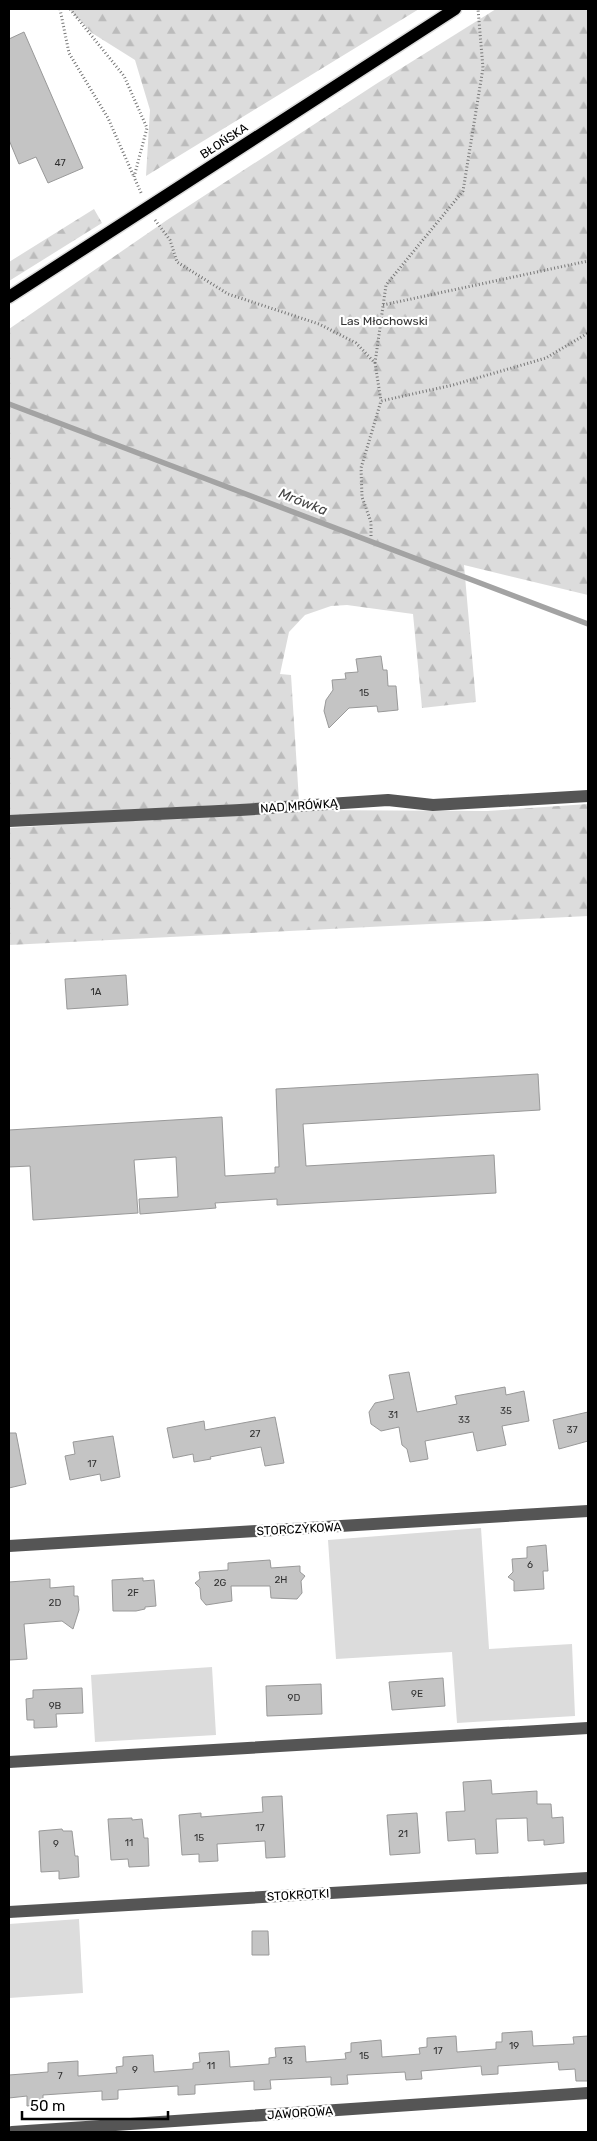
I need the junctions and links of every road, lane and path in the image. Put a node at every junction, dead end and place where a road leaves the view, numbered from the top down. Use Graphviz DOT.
graph roads {
  1 [pos="60,9"];
  2 [pos="70,9"];
  3 [pos="455,9"];
  4 [pos="478,9"];
  5 [pos="134,177"];
  6 [pos="146,207"];
  7 [pos="588,260"];
  8 [pos="9,297"];
  9 [pos="383,305"];
  10 [pos="588,333"];
  11 [pos="375,362"];
  12 [pos="381,401"];
  13 [pos="371,536"];
  14 [pos="588,796"];
  15 [pos="9,821"];
  16 [pos="588,1511"];
  17 [pos="9,1546"];
  18 [pos="588,1728"];
  19 [pos="9,1762"];
  20 [pos="588,1878"];
  21 [pos="9,1912"];
  22 [pos="588,2093"];
  23 [pos="12,2132"];
  1 -- 5 [label="path"];
  2 -- 5 [label="path"];
  3 -- 6 [label="main road, BŁOŃSKA"];
  4 -- 9 [label="path"];
  5 -- 6 [label="path"];
  6 -- 8 [label="main road, BŁOŃSKA"];
  6 -- 11 [label="path"];
  7 -- 9 [label="path"];
  9 -- 11 [label="path"];
  10 -- 12 [label="path"];
  11 -- 12 [label="path"];
  12 -- 13 [label="path"];
  14 -- 15 [label="street, NAD MRÓWKĄ"];
  16 -- 17 [label="street, STORCZYKOWA"];
  18 -- 19 [label="street"];
  20 -- 21 [label="street, STOKROTKI"];
  22 -- 23 [label="street, JAWOROWA"];
}
